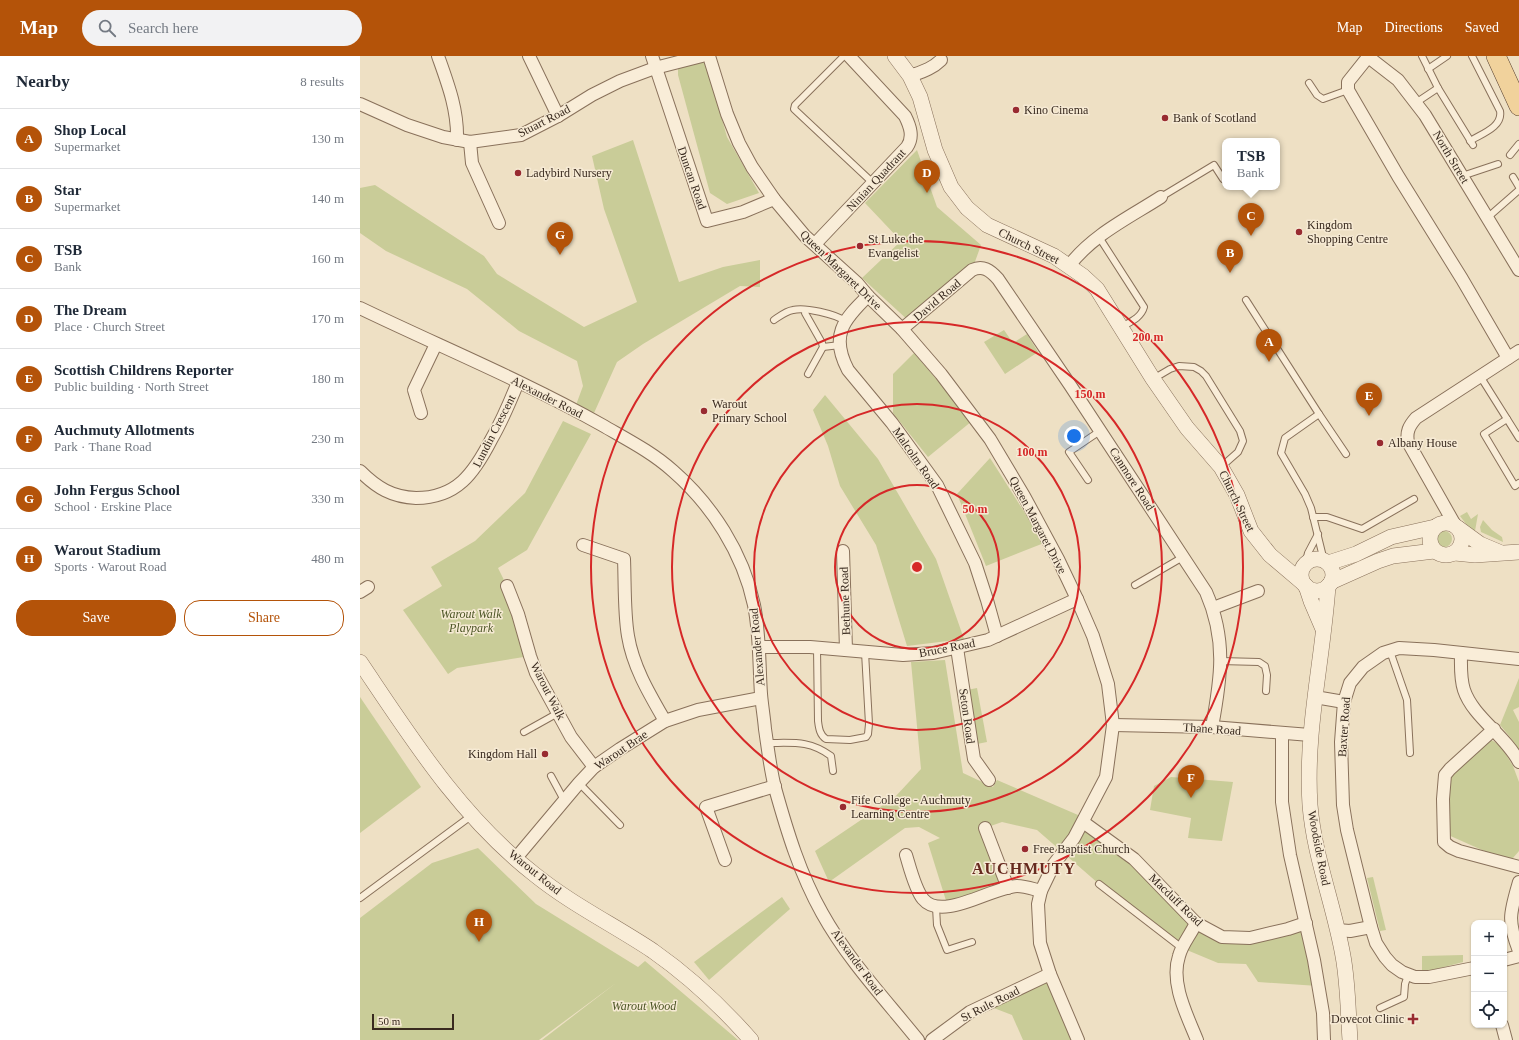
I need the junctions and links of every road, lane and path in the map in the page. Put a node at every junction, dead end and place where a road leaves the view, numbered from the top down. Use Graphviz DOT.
graph roads {
  1 [pos="438,56"];
  2 [pos="529,56"];
  3 [pos="702,56"];
  4 [pos="709,56"];
  5 [pos="844,56"];
  6 [pos="849,56"];
  7 [pos="895,56"];
  8 [pos="1368,56"];
  9 [pos="1422,56"];
  10 [pos="1447,56"];
  11 [pos="1472,56"];
  12 [pos="1496,56"];
  13 [pos="941,58"];
  14 [pos="653,62"];
  15 [pos="1428,70"];
  16 [pos="910,76"];
  17 [pos="1309,83"];
  18 [pos="1438,88"];
  19 [pos="1348,90"];
  20 [pos="1416,102"];
  21 [pos="360,104"];
  22 [pos="1519,106"];
  23 [pos="558,116"];
  24 [pos="457,140"];
  25 [pos="470,142"];
  26 [pos="1519,144"];
  27 [pos="1510,155"];
  28 [pos="1498,164"];
  29 [pos="1462,176"];
  30 [pos="1222,177"];
  31 [pos="1513,177"];
  32 [pos="873,183"];
  33 [pos="1519,189"];
  34 [pos="1162,197"];
  35 [pos="774,199"];
  36 [pos="1487,218"];
  37 [pos="499,223"];
  38 [pos="1099,237"];
  39 [pos="815,244"];
  40 [pos="1069,266"];
  41 [pos="972,270"];
  42 [pos="1519,270"];
  43 [pos="868,296"];
  44 [pos="1246,300"];
  45 [pos="360,308"];
  46 [pos="806,310"];
  47 [pos="774,320"];
  48 [pos="844,321"];
  49 [pos="1121,327"];
  50 [pos="902,329"];
  51 [pos="436,344"];
  52 [pos="840,345"];
  53 [pos="823,347"];
  54 [pos="1519,351"];
  55 [pos="1508,358"];
  56 [pos="808,374"];
  57 [pos="1480,376"];
  58 [pos="1153,379"];
  59 [pos="518,382"];
  60 [pos="421,413"];
  61 [pos="1319,414"];
  62 [pos="1507,419"];
  63 [pos="1100,431"];
  64 [pos="1519,438"];
  65 [pos="1346,454"];
  66 [pos="1221,467"];
  67 [pos="360,471"];
  68 [pos="1088,480"];
  69 [pos="1519,483"];
  70 [pos="1414,499"];
  71 [pos="1442,504"];
  72 [pos="1313,517"];
  73 [pos="1436,526"];
  74 [pos="1456,527"];
  75 [pos="1318,534"];
  76 [pos="583,544"];
  77 [pos="843,551"];
  78 [pos="1434,551"];
  79 [pos="1519,552"];
  80 [pos="1455,553"];
  81 [pos="1502,553"];
  82 [pos="1183,557"];
  83 [pos="1326,562"];
  84 [pos="1304,576"];
  85 [pos="1329,584"];
  86 [pos="1135,585"];
  87 [pos="507,586"];
  88 [pos="1258,591"];
  89 [pos="1077,599"];
  90 [pos="1213,608"];
  91 [pos="1323,630"];
  92 [pos="997,636"];
  93 [pos="759,647"];
  94 [pos="817,648"];
  95 [pos="957,648"];
  96 [pos="846,650"];
  97 [pos="1390,650"];
  98 [pos="865,652"];
  99 [pos="1461,653"];
  100 [pos="1519,659"];
  101 [pos="360,662"];
  102 [pos="1220,662"];
  103 [pos="1266,691"];
  104 [pos="1315,697"];
  105 [pos="761,698"];
  106 [pos="1344,702"];
  107 [pos="558,713"];
  108 [pos="665,721"];
  109 [pos="1113,725"];
  110 [pos="1212,727"];
  111 [pos="1494,729"];
  112 [pos="524,732"];
  113 [pos="1282,733"];
  114 [pos="1310,735"];
  115 [pos="767,743"];
  116 [pos="1410,753"];
  117 [pos="1519,762"];
  118 [pos="594,767"];
  119 [pos="833,771"];
  120 [pos="551,776"];
  121 [pos="989,780"];
  122 [pos="579,783"];
  123 [pos="775,786"];
  124 [pos="564,800"];
  125 [pos="471,816"];
  126 [pos="1083,822"];
  127 [pos="620,824"];
  128 [pos="985,828"];
  129 [pos="906,856"];
  130 [pos="516,858"];
  131 [pos="725,860"];
  132 [pos="1519,867"];
  133 [pos="1519,882"];
  134 [pos="1099,884"];
  135 [pos="1008,888"];
  136 [pos="1041,891"];
  137 [pos="360,898"];
  138 [pos="936,906"];
  139 [pos="1196,922"];
  140 [pos="1306,923"];
  141 [pos="1371,927"];
  142 [pos="1337,930"];
  143 [pos="972,942"];
  144 [pos="1182,948"];
  145 [pos="1519,951"];
  146 [pos="1519,956"];
  147 [pos="1507,959"];
  148 [pos="1471,969"];
  149 [pos="1050,974"];
  150 [pos="1408,975"];
  151 [pos="1380,1008"];
  152 [pos="1503,1028"];
  153 [pos="752,1040"];
  154 [pos="918,1040"];
  155 [pos="932,1040"];
  156 [pos="1078,1040"];
  157 [pos="1197,1040"];
  158 [pos="1324,1040"];
  159 [pos="1350,1040"];
  160 [pos="1506,1040"];
  1 -- 24 [label="street"];
  2 -- 23 [label="street"];
  3 -- 14 [label="street, Stuart Road"];
  4 -- 35 [label="street, Queen Margaret Drive"];
  5 -- 32 [label="lane"];
  6 -- 32 [label="street, Ninian Quadrant"];
  7 -- 16 [label="street, Church Street"];
  8 -- 19 [label="street"];
  8 -- 20 [label="street, North Street"];
  9 -- 15 [label="lane"];
  10 -- 15 [label="lane"];
  11 -- 18 [label="lane"];
  12 -- 22 [label="main road"];
  13 -- 16 [label="street"];
  14 -- 23 [label="street, Stuart Road"];
  14 -- 35 [label="street, Duncan Road"];
  15 -- 18 [label="lane"];
  16 -- 40 [label="street, Church Street"];
  17 -- 19 [label="lane"];
  18 -- 20 [label="lane"];
  19 -- 55 [label="street"];
  20 -- 29 [label="street, North Street"];
  21 -- 24 [label="street, Stuart Road"];
  23 -- 25 [label="street, Stuart Road"];
  24 -- 25 [label="street, Stuart Road"];
  25 -- 37 [label="street"];
  26 -- 27 [label="lane"];
  28 -- 29 [label="lane"];
  29 -- 36 [label="street, North Street"];
  30 -- 34 [label="lane"];
  31 -- 33 [label="lane"];
  32 -- 39 [label="street, Ninian Quadrant"];
  33 -- 36 [label="lane"];
  34 -- 38 [label="street"];
  35 -- 39 [label="street, Queen Margaret Drive"];
  36 -- 42 [label="street, North Street"];
  38 -- 40 [label="street"];
  38 -- 49 [label="lane"];
  39 -- 43 [label="street, Queen Margaret Drive"];
  40 -- 49 [label="street, Church Street"];
  41 -- 50 [label="street, David Road"];
  41 -- 63 [label="street, Canmore Road"];
  43 -- 48 [label="street"];
  43 -- 50 [label="street, Queen Margaret Drive"];
  44 -- 61 [label="lane"];
  45 -- 51 [label="street, Alexander Road"];
  46 -- 47 [label="lane"];
  46 -- 48 [label="lane"];
  46 -- 53 [label="lane"];
  48 -- 52 [label="street, Malcolm Road"];
  49 -- 58 [label="street, Church Street"];
  50 -- 89 [label="street, Queen Margaret Drive"];
  51 -- 59 [label="street, Alexander Road"];
  51 -- 60 [label="street"];
  52 -- 53 [label="lane"];
  52 -- 92 [label="street, Malcolm Road"];
  53 -- 56 [label="lane"];
  54 -- 55 [label="street"];
  55 -- 57 [label="street"];
  57 -- 62 [label="lane"];
  57 -- 71 [label="street"];
  58 -- 66 [label="street, Church Street"];
  58 -- 66 [label="lane"];
  59 -- 67 [label="street, Lundin Crescent"];
  59 -- 93 [label="street, Alexander Road"];
  61 -- 65 [label="lane"];
  61 -- 72 [label="lane"];
  62 -- 64 [label="lane"];
  62 -- 69 [label="lane"];
  63 -- 68 [label="lane"];
  63 -- 82 [label="street, Canmore Road"];
  66 -- 84 [label="street, Church Street"];
  70 -- 72 [label="lane"];
  71 -- 73 [label="street"];
  71 -- 74 [label="street"];
  72 -- 75 [label="lane"];
  73 -- 74 [label="street"];
  73 -- 78 [label="street"];
  73 -- 83 [label="street"];
  74 -- 80 [label="street"];
  74 -- 81 [label="street"];
  75 -- 83 [label="lane"];
  75 -- 84 [label="lane"];
  76 -- 108 [label="street"];
  77 -- 96 [label="street, Bethune Road"];
  78 -- 80 [label="street"];
  78 -- 85 [label="street"];
  79 -- 81 [label="street"];
  80 -- 81 [label="street"];
  82 -- 86 [label="lane"];
  82 -- 90 [label="street, Canmore Road"];
  83 -- 84 [label="street"];
  83 -- 85 [label="street"];
  84 -- 85 [label="street"];
  84 -- 91 [label="street, Woodside Road"];
  85 -- 91 [label="street, Woodside Road"];
  87 -- 107 [label="street, Warout Walk"];
  88 -- 90 [label="street"];
  89 -- 92 [label="street, Bruce Road"];
  89 -- 109 [label="street, Queen Margaret Drive"];
  90 -- 102 [label="street, Canmore Road"];
  91 -- 104 [label="street, Woodside Road"];
  92 -- 95 [label="street, Bruce Road"];
  93 -- 94 [label="street, Bruce Road"];
  93 -- 105 [label="street, Alexander Road"];
  94 -- 96 [label="street, Bruce Road"];
  94 -- 98 [label="lane"];
  95 -- 98 [label="street, Bruce Road"];
  95 -- 121 [label="street, Seton Road"];
  96 -- 98 [label="street, Bruce Road"];
  97 -- 99 [label="street, Baxter Road"];
  97 -- 106 [label="street, Baxter Road"];
  97 -- 116 [label="lane"];
  99 -- 100 [label="street, Baxter Road"];
  99 -- 111 [label="street"];
  101 -- 125 [label="street, Warout Road"];
  102 -- 103 [label="lane"];
  102 -- 110 [label="street, Canmore Road"];
  104 -- 106 [label="street"];
  104 -- 114 [label="street, Woodside Road"];
  105 -- 108 [label="street, Warout Brae"];
  105 -- 115 [label="street, Alexander Road"];
  106 -- 141 [label="street, Baxter Road"];
  107 -- 112 [label="lane"];
  107 -- 118 [label="street, Warout Walk"];
  108 -- 118 [label="street, Warout Brae"];
  109 -- 110 [label="street, Thane Road"];
  109 -- 126 [label="street, Queen Margaret Drive"];
  110 -- 113 [label="street, Thane Road"];
  111 -- 117 [label="street"];
  111 -- 132 [label="street"];
  113 -- 114 [label="street, Thane Road"];
  113 -- 140 [label="street"];
  114 -- 142 [label="street, Woodside Road"];
  115 -- 119 [label="lane"];
  115 -- 123 [label="street, Alexander Road"];
  118 -- 122 [label="street, Warout Brae"];
  120 -- 124 [label="lane"];
  122 -- 124 [label="street, Warout Brae"];
  122 -- 127 [label="lane"];
  123 -- 131 [label="street"];
  123 -- 154 [label="street, Alexander Road"];
  124 -- 130 [label="street, Warout Brae"];
  125 -- 130 [label="street, Warout Road"];
  125 -- 137 [label="lane"];
  126 -- 136 [label="street, Queen Margaret Drive"];
  126 -- 139 [label="street, Macduff Road"];
  128 -- 135 [label="street"];
  129 -- 138 [label="street"];
  130 -- 153 [label="street, Warout Road"];
  133 -- 145 [label="street"];
  134 -- 144 [label="lane"];
  135 -- 136 [label="street"];
  135 -- 138 [label="street"];
  136 -- 149 [label="street, Queen Margaret Drive"];
  138 -- 143 [label="lane"];
  139 -- 140 [label="street, Macduff Road"];
  139 -- 144 [label="street"];
  140 -- 158 [label="street"];
  141 -- 142 [label="street"];
  141 -- 150 [label="street, Baxter Road"];
  142 -- 159 [label="street, Woodside Road"];
  144 -- 157 [label="street"];
  146 -- 147 [label="street"];
  148 -- 150 [label="street"];
  149 -- 155 [label="street, St Rule Road"];
  149 -- 156 [label="street, Queen Margaret Drive"];
  150 -- 151 [label="lane"];
  152 -- 160 [label="street"];
}
